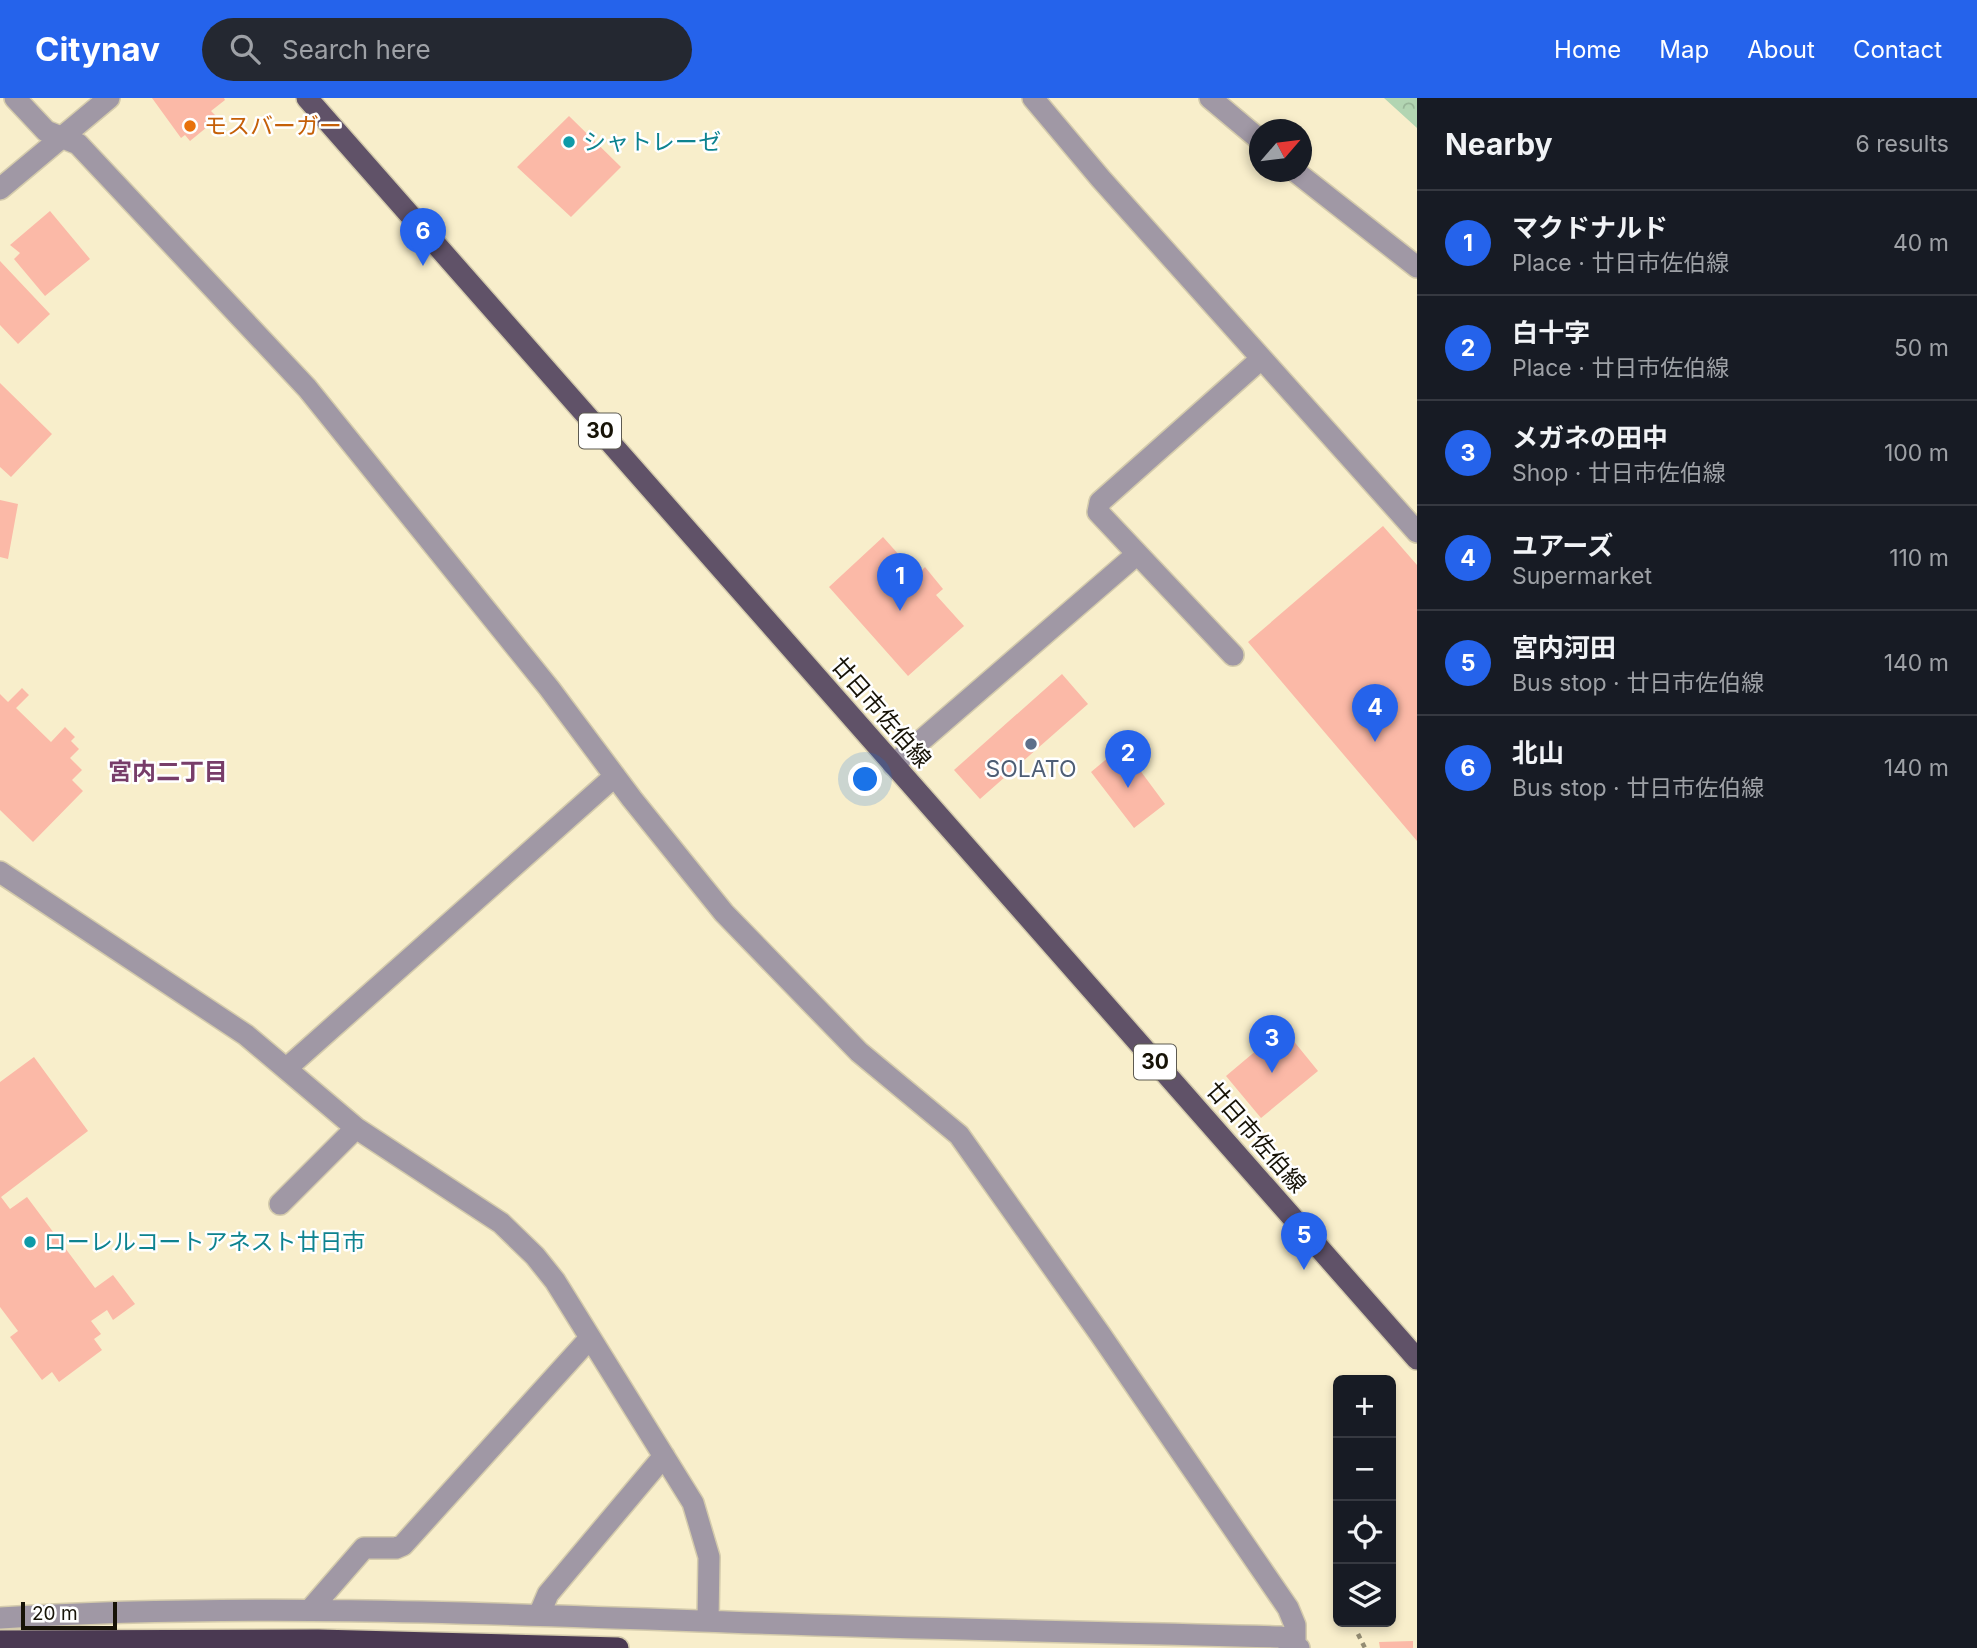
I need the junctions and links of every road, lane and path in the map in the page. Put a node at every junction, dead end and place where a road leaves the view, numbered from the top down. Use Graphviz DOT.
graph roads {
  1 [pos="15,98"];
  2 [pos="109,98"];
  3 [pos="307,98"];
  4 [pos="1033,98"];
  5 [pos="1210,98"];
  6 [pos="1249,132"];
  7 [pos="61,138"];
  8 [pos="1309,182"];
  9 [pos="0,189"];
  10 [pos="1417,267"];
  11 [pos="1261,359"];
  12 [pos="1417,533"];
  13 [pos="1136,555"];
  14 [pos="1233,655"];
  15 [pos="893,765"];
  16 [pos="615,776"];
  17 [pos="0,872"];
  18 [pos="288,1067"];
  19 [pos="356,1128"];
  20 [pos="280,1204"];
  21 [pos="590,1338"];
  22 [pos="1417,1359"];
  23 [pos="664,1456"];
  24 [pos="310,1610"];
  25 [pos="539,1615"];
  26 [pos="0,1618"];
  27 [pos="708,1621"];
  28 [pos="1358,1634"];
  29 [pos="0,1640"];
  30 [pos="1297,1647"];
  31 [pos="618,1648"];
  32 [pos="1365,1648"];
  1 -- 7 [label="street"];
  2 -- 7 [label="street"];
  3 -- 15 [label="main road, 廿日市佐伯線 / 30"];
  4 -- 11 [label="street"];
  5 -- 6 [label="street"];
  7 -- 9 [label="street"];
  7 -- 16 [label="street"];
  8 -- 10 [label="street"];
  11 -- 12 [label="street"];
  11 -- 13 [label="street"];
  13 -- 14 [label="street"];
  13 -- 15 [label="street"];
  15 -- 22 [label="main road, 廿日市佐伯線 / 30"];
  16 -- 18 [label="street"];
  16 -- 30 [label="street"];
  17 -- 18 [label="street"];
  18 -- 19 [label="street"];
  19 -- 20 [label="street"];
  19 -- 21 [label="street"];
  21 -- 23 [label="street"];
  21 -- 24 [label="street"];
  23 -- 25 [label="street"];
  23 -- 27 [label="street"];
  24 -- 25 [label="street"];
  24 -- 26 [label="street"];
  25 -- 27 [label="street"];
  27 -- 30 [label="street"];
  28 -- 32 [label="path"];
  29 -- 31 [label="highway"];
}
